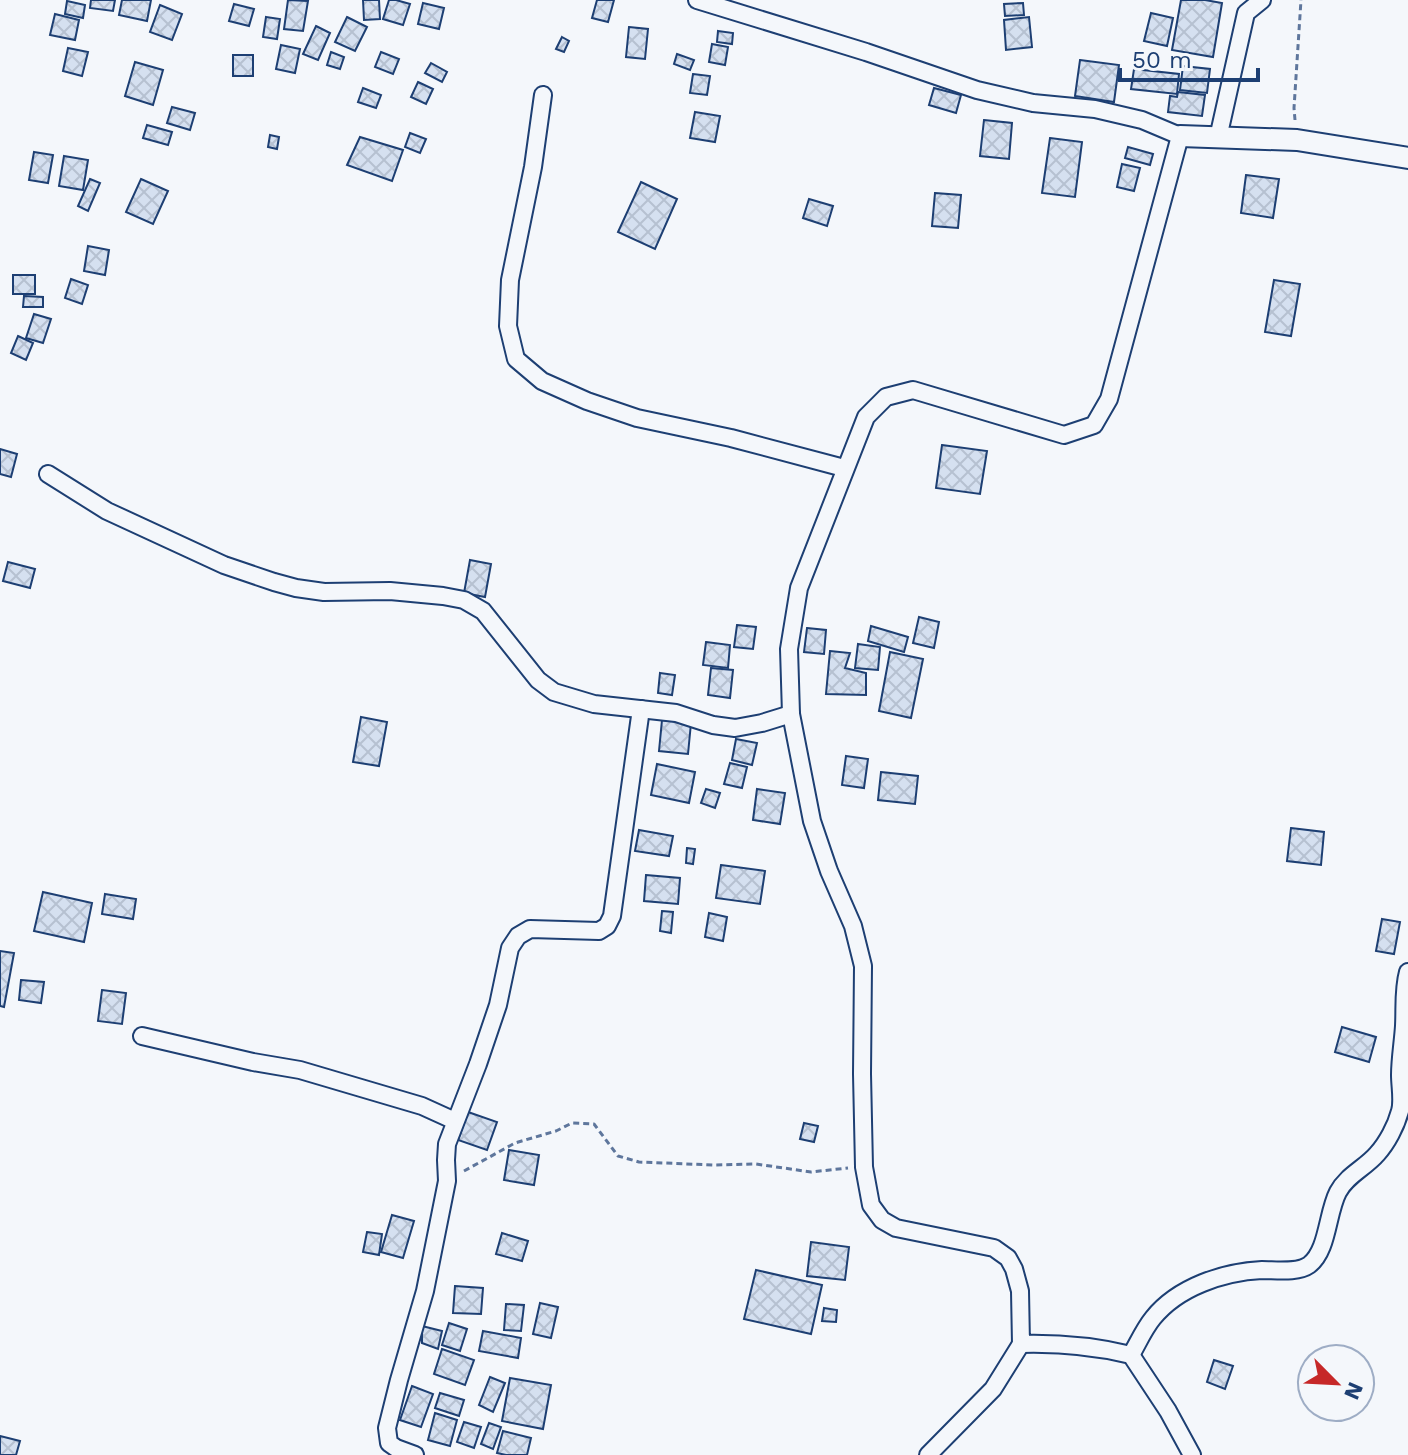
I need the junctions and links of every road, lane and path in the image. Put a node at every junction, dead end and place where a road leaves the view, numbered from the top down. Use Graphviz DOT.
graph roads {
  1 [pos="697,0"];
  2 [pos="1262,0"];
  3 [pos="1301,0"];
  4 [pos="1244,6"];
  5 [pos="543,95"];
  6 [pos="1180,136"];
  7 [pos="1218,138"];
  8 [pos="1297,140"];
  9 [pos="1408,158"];
  10 [pos="844,468"];
  11 [pos="48,474"];
  12 [pos="641,709"];
  13 [pos="791,714"];
  14 [pos="1408,972"];
  15 [pos="142,1036"];
  16 [pos="455,1121"];
  17 [pos="1408,1133"];
  18 [pos="1389,1137"];
  19 [pos="864,1167"];
  20 [pos="447,1181"];
  21 [pos="1021,1344"];
  22 [pos="1131,1355"];
  23 [pos="415,1455"];
  24 [pos="928,1455"];
  25 [pos="1192,1455"];
  1 -- 6 [label="street"];
  2 -- 4 [label="street"];
  3 -- 8 [label="path"];
  4 -- 7 [label="street"];
  5 -- 10 [label="street"];
  6 -- 7 [label="street"];
  6 -- 10 [label="street"];
  7 -- 8 [label="street"];
  8 -- 9 [label="street"];
  10 -- 13 [label="street"];
  11 -- 12 [label="street"];
  12 -- 13 [label="street"];
  12 -- 16 [label="street"];
  13 -- 19 [label="street"];
  14 -- 18 [label="street"];
  15 -- 16 [label="street"];
  16 -- 20 [label="street"];
  17 -- 18 [label="street"];
  18 -- 22 [label="street"];
  19 -- 20 [label="path"];
  19 -- 21 [label="street"];
  20 -- 23 [label="street"];
  21 -- 22 [label="street"];
  21 -- 24 [label="street"];
  22 -- 25 [label="street"];
}
